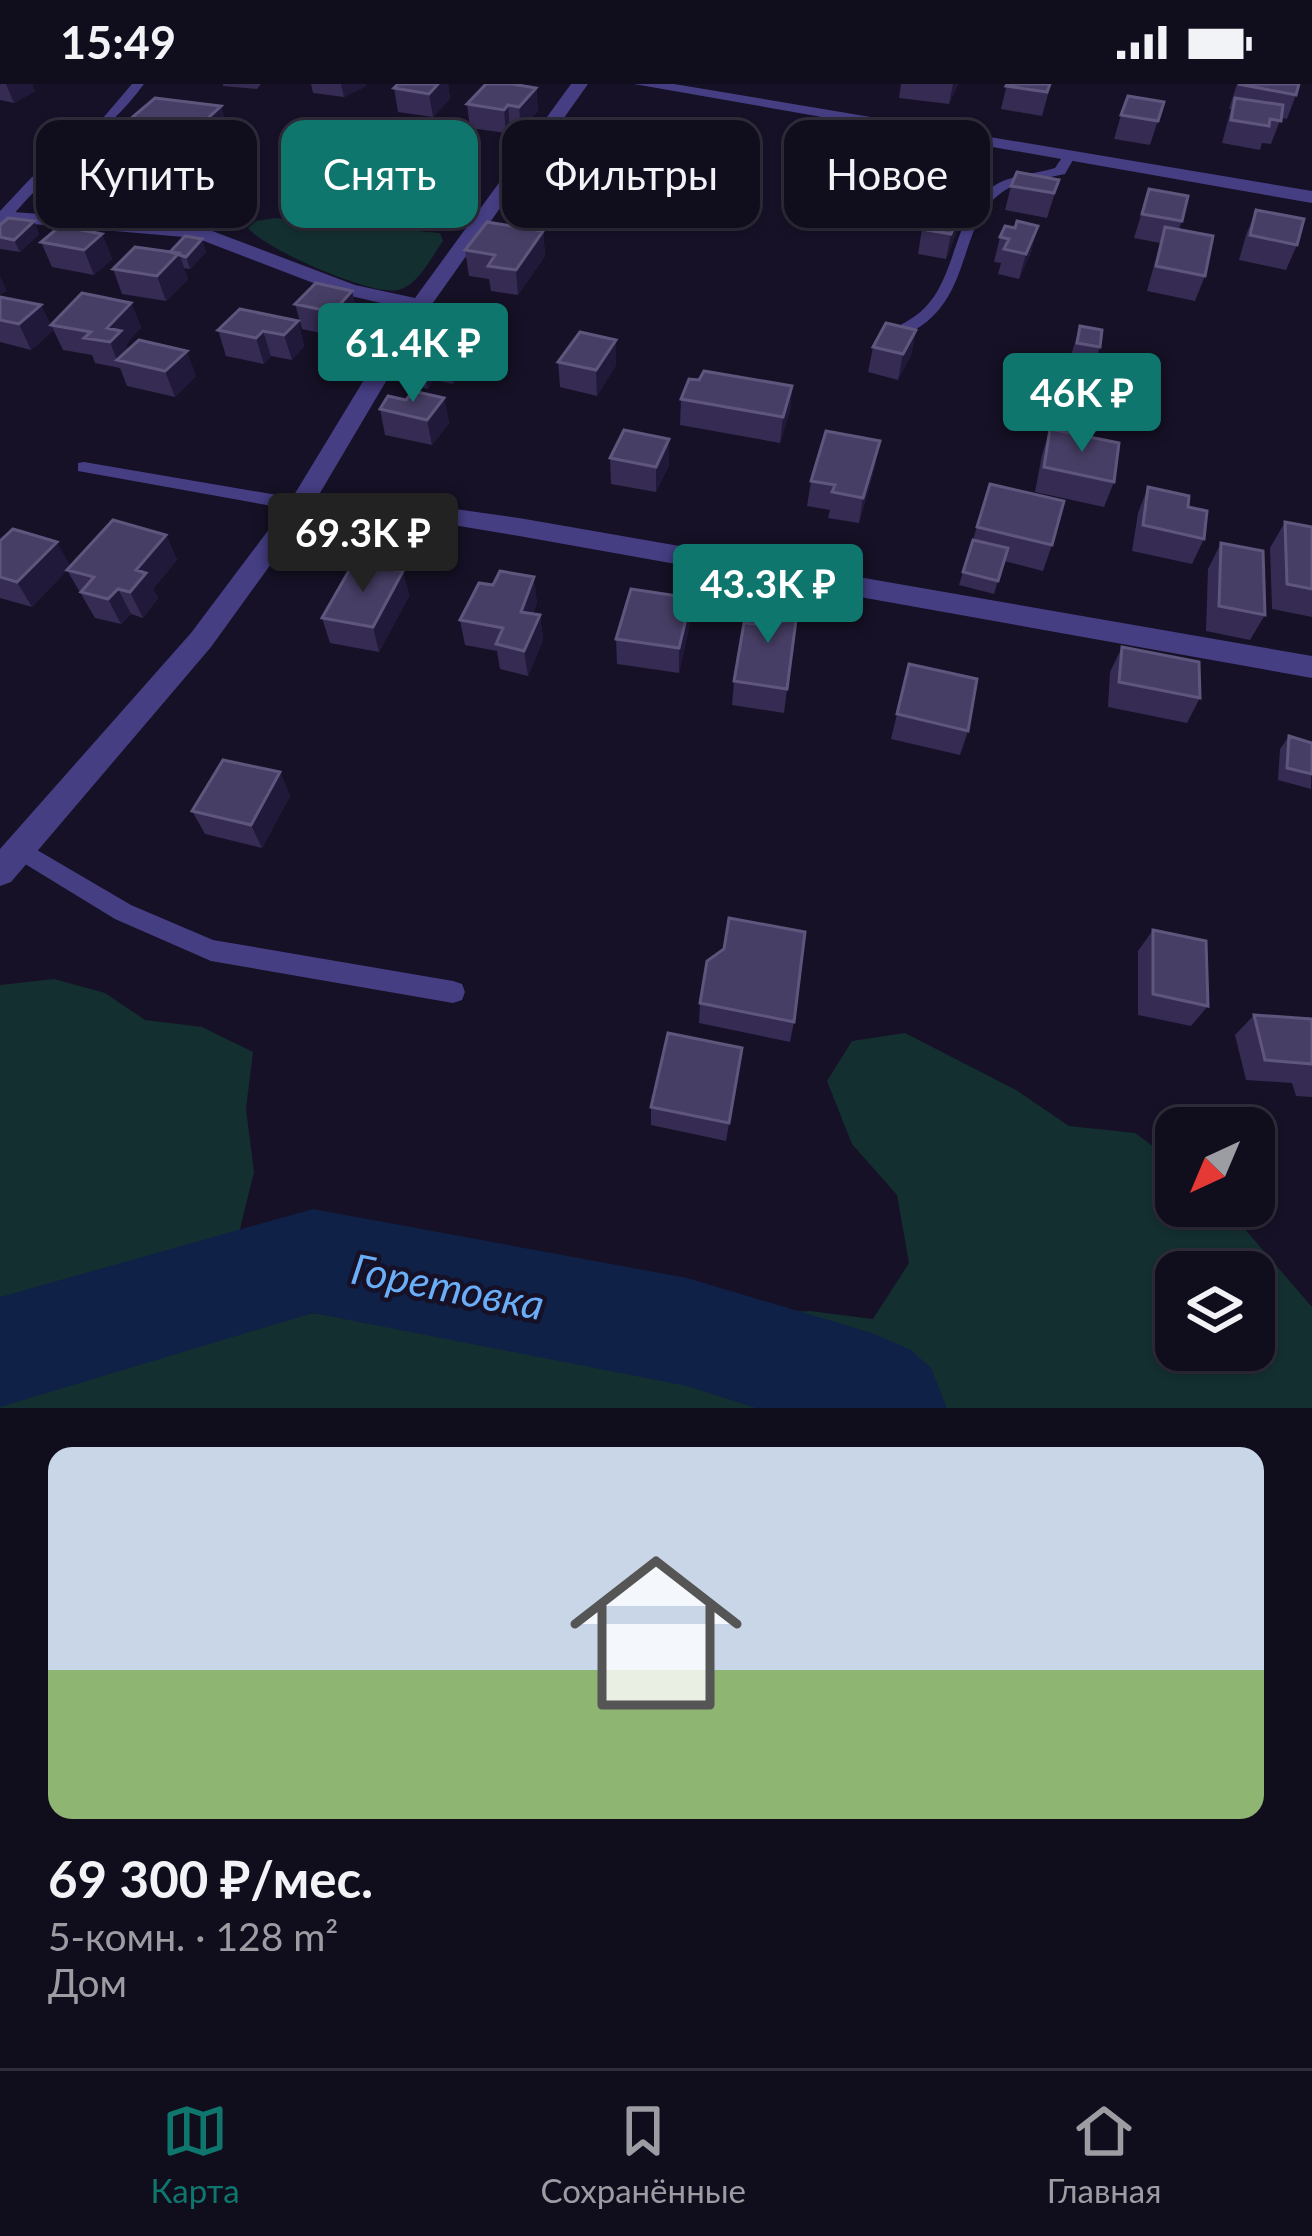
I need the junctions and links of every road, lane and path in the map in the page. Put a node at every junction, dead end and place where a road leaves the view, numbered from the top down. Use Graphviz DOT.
graph roads {
  1 [pos="138,84"];
  2 [pos="580,84"];
  3 [pos="642,84"];
  4 [pos="1071,153"];
  5 [pos="1312,197"];
  6 [pos="2,217"];
  7 [pos="420,306"];
  8 [pos="887,338"];
  9 [pos="84,467"];
  10 [pos="300,506"];
  11 [pos="1312,667"];
  12 [pos="10,860"];
  13 [pos="453,992"];
  1 -- 6 [label="lane"];
  2 -- 7 [label="street"];
  3 -- 4 [label="street"];
  4 -- 5 [label="street"];
  4 -- 8 [label="lane"];
  6 -- 7 [label="street"];
  7 -- 10 [label="street"];
  9 -- 10 [label="lane"];
  10 -- 11 [label="street"];
  10 -- 12 [label="street"];
  12 -- 13 [label="lane"];
}
